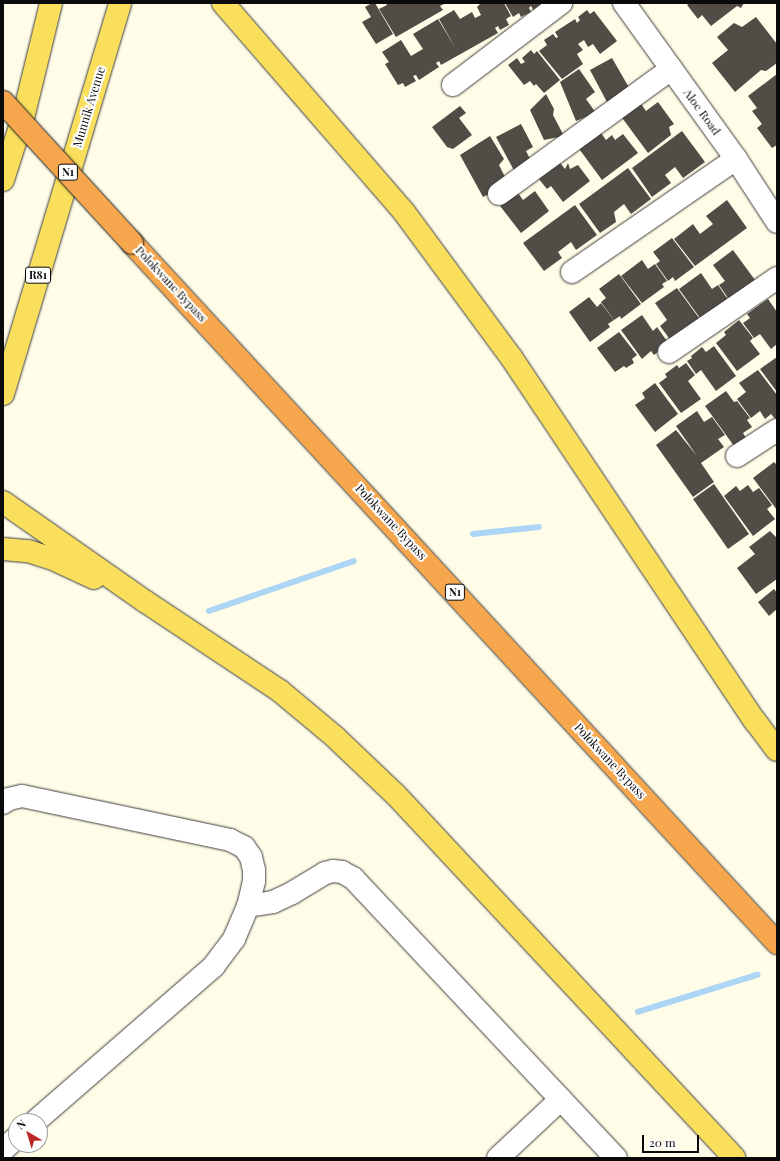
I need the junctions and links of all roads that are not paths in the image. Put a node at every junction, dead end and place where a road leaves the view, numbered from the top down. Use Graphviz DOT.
graph roads {
  1 [pos="51,3"];
  2 [pos="120,3"];
  3 [pos="223,3"];
  4 [pos="561,3"];
  5 [pos="624,3"];
  6 [pos="671,69"];
  7 [pos="453,85"];
  8 [pos="3,102"];
  9 [pos="736,159"];
  10 [pos="3,180"];
  11 [pos="499,194"];
  12 [pos="777,222"];
  13 [pos="572,272"];
  14 [pos="777,278"];
  15 [pos="669,352"];
  16 [pos="3,394"];
  17 [pos="777,430"];
  18 [pos="737,456"];
  19 [pos="3,502"];
  20 [pos="3,549"];
  21 [pos="146,602"];
  22 [pos="777,750"];
  23 [pos="3,803"];
  24 [pos="248,906"];
  25 [pos="777,943"];
  26 [pos="561,1099"];
  27 [pos="45,1113"];
  28 [pos="498,1158"];
  29 [pos="616,1158"];
  30 [pos="734,1158"];
  1 -- 10 [label="main road"];
  2 -- 16 [label="main road, Munnik Avenue / R81"];
  3 -- 22 [label="main road"];
  4 -- 7 [label="street"];
  5 -- 6 [label="street, Aloe Road"];
  6 -- 9 [label="street, Aloe Road"];
  6 -- 11 [label="street"];
  8 -- 25 [label="highway, Polokwane Bypass / N1, bridge"];
  9 -- 12 [label="street, Aloe Road"];
  9 -- 13 [label="street"];
  14 -- 15 [label="street"];
  17 -- 18 [label="street"];
  19 -- 21 [label="main road"];
  20 -- 21 [label="main road"];
  21 -- 30 [label="main road"];
  23 -- 24 [label="street"];
  24 -- 26 [label="street"];
  24 -- 27 [label="street"];
  26 -- 28 [label="street"];
  26 -- 29 [label="street"];
}
